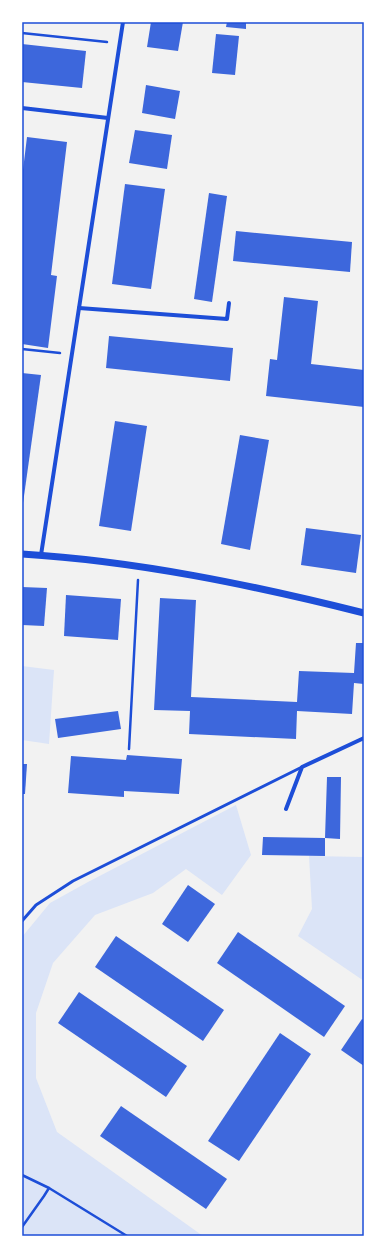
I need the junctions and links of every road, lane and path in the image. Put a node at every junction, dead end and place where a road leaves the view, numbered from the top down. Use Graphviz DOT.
graph roads {
  1 [pos="124,22"];
  2 [pos="22,33"];
  3 [pos="120,43"];
  4 [pos="22,108"];
  5 [pos="108,118"];
  6 [pos="229,303"];
  7 [pos="79,308"];
  8 [pos="22,348"];
  9 [pos="72,355"];
  10 [pos="22,554"];
  11 [pos="41,555"];
  12 [pos="139,566"];
  13 [pos="364,613"];
  14 [pos="364,738"];
  15 [pos="129,749"];
  16 [pos="302,767"];
  17 [pos="286,809"];
  18 [pos="22,921"];
  19 [pos="22,1175"];
  20 [pos="49,1188"];
  21 [pos="22,1227"];
  22 [pos="127,1236"];
  1 -- 3 [label="street"];
  2 -- 3 [label="path"];
  3 -- 5 [label="street"];
  4 -- 5 [label="street"];
  5 -- 7 [label="street"];
  6 -- 7 [label="street"];
  7 -- 9 [label="street"];
  8 -- 9 [label="path"];
  9 -- 11 [label="street"];
  10 -- 11 [label="street"];
  11 -- 12 [label="street"];
  12 -- 13 [label="street"];
  12 -- 15 [label="path"];
  14 -- 16 [label="street"];
  16 -- 17 [label="street"];
  16 -- 18 [label="lane"];
  19 -- 20 [label="path"];
  20 -- 21 [label="path"];
  20 -- 22 [label="path"];
}
